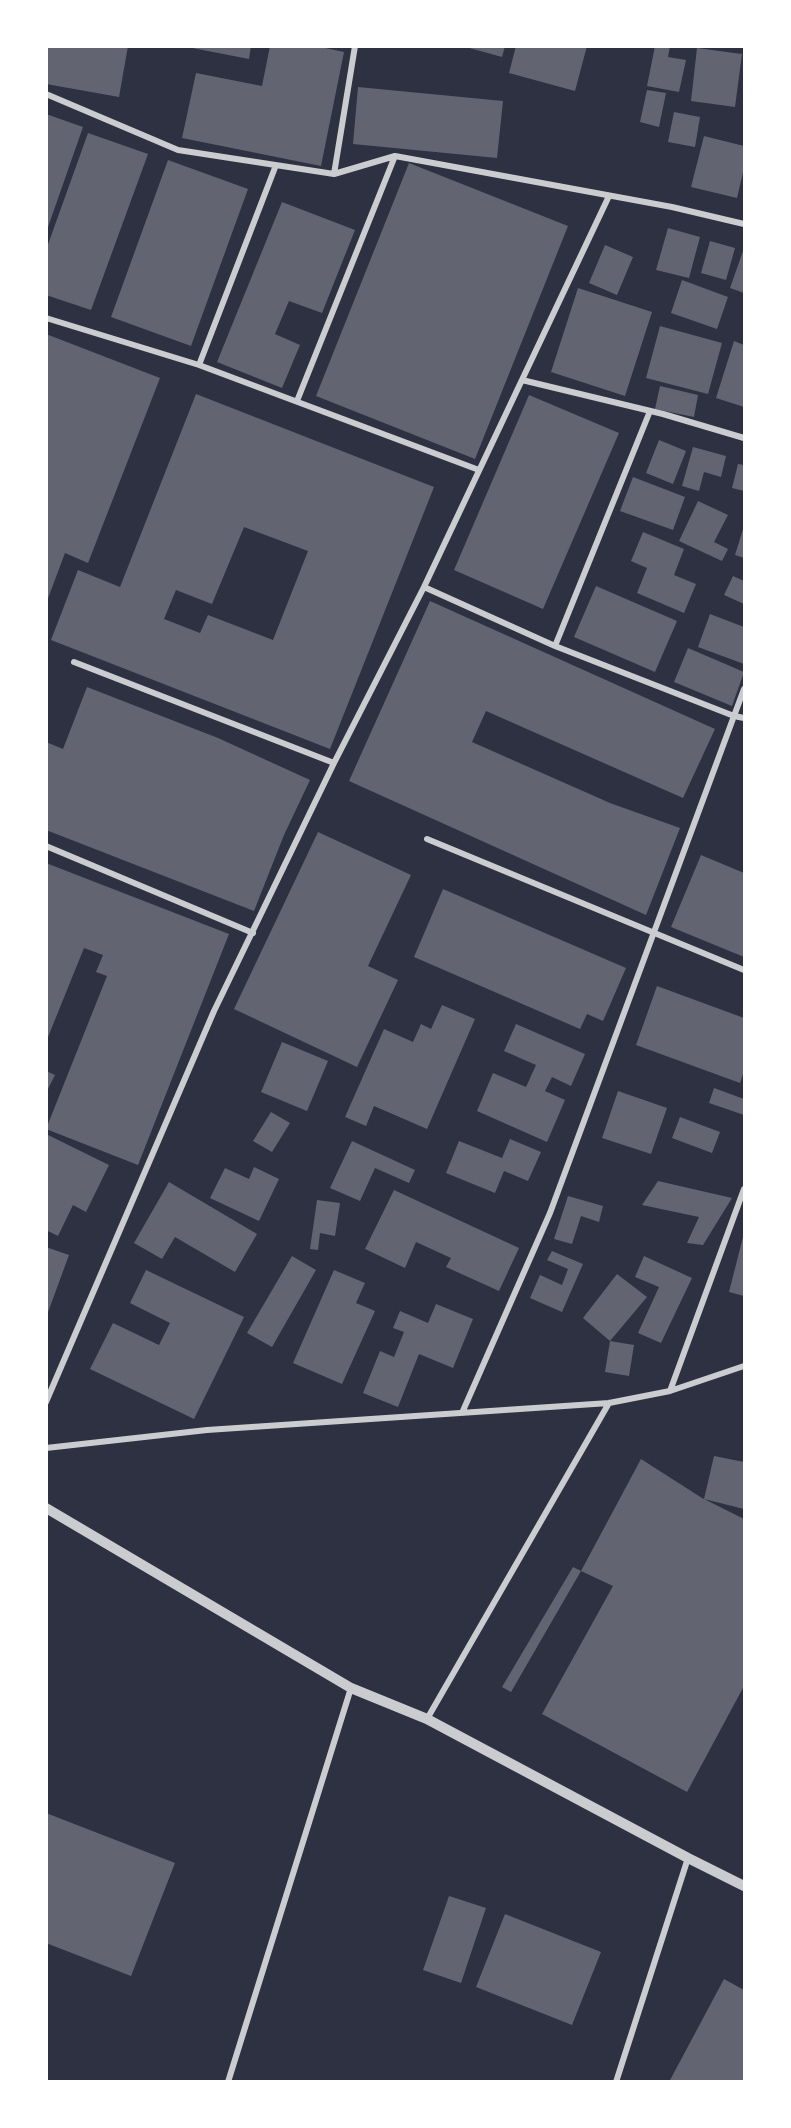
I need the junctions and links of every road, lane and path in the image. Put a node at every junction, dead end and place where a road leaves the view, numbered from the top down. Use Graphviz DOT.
graph roads {
  1 [pos="355,46"];
  2 [pos="46,94"];
  3 [pos="395,156"];
  4 [pos="276,165"];
  5 [pos="334,174"];
  6 [pos="609,196"];
  7 [pos="744,224"];
  8 [pos="46,318"];
  9 [pos="199,364"];
  10 [pos="522,380"];
  11 [pos="297,401"];
  12 [pos="650,411"];
  13 [pos="744,438"];
  14 [pos="479,470"];
  15 [pos="424,587"];
  16 [pos="555,646"];
  17 [pos="74,663"];
  18 [pos="744,689"];
  19 [pos="734,716"];
  20 [pos="744,718"];
  21 [pos="334,763"];
  22 [pos="428,839"];
  23 [pos="46,846"];
  24 [pos="253,933"];
  25 [pos="653,933"];
  26 [pos="744,970"];
  27 [pos="744,1189"];
  28 [pos="744,1366"];
  29 [pos="670,1391"];
  30 [pos="46,1402"];
  31 [pos="609,1403"];
  32 [pos="462,1413"];
  33 [pos="46,1448"];
  34 [pos="46,1508"];
  35 [pos="351,1688"];
  36 [pos="427,1719"];
  37 [pos="688,1858"];
  38 [pos="744,1886"];
  39 [pos="228,2082"];
  40 [pos="616,2082"];
  1 -- 5 [label="street"];
  2 -- 4 [label="street"];
  3 -- 5 [label="street"];
  3 -- 6 [label="street"];
  3 -- 11 [label="street"];
  4 -- 5 [label="street"];
  4 -- 9 [label="street"];
  6 -- 7 [label="street"];
  6 -- 10 [label="street"];
  8 -- 9 [label="street"];
  9 -- 11 [label="street"];
  10 -- 12 [label="street"];
  10 -- 14 [label="street"];
  11 -- 14 [label="street"];
  12 -- 13 [label="street"];
  12 -- 16 [label="street"];
  14 -- 15 [label="street"];
  15 -- 16 [label="street"];
  15 -- 21 [label="street"];
  16 -- 19 [label="street"];
  17 -- 21 [label="street"];
  18 -- 19 [label="street"];
  19 -- 20 [label="street"];
  19 -- 25 [label="street"];
  21 -- 24 [label="street"];
  22 -- 25 [label="street"];
  23 -- 24 [label="street"];
  24 -- 30 [label="street"];
  25 -- 26 [label="street"];
  25 -- 32 [label="street"];
  27 -- 29 [label="street"];
  28 -- 29 [label="street"];
  29 -- 31 [label="street"];
  31 -- 32 [label="street"];
  31 -- 36 [label="street"];
  32 -- 33 [label="street"];
  34 -- 35 [label="street"];
  35 -- 36 [label="street"];
  35 -- 39 [label="street"];
  36 -- 37 [label="street"];
  37 -- 38 [label="street"];
  37 -- 40 [label="street"];
}
